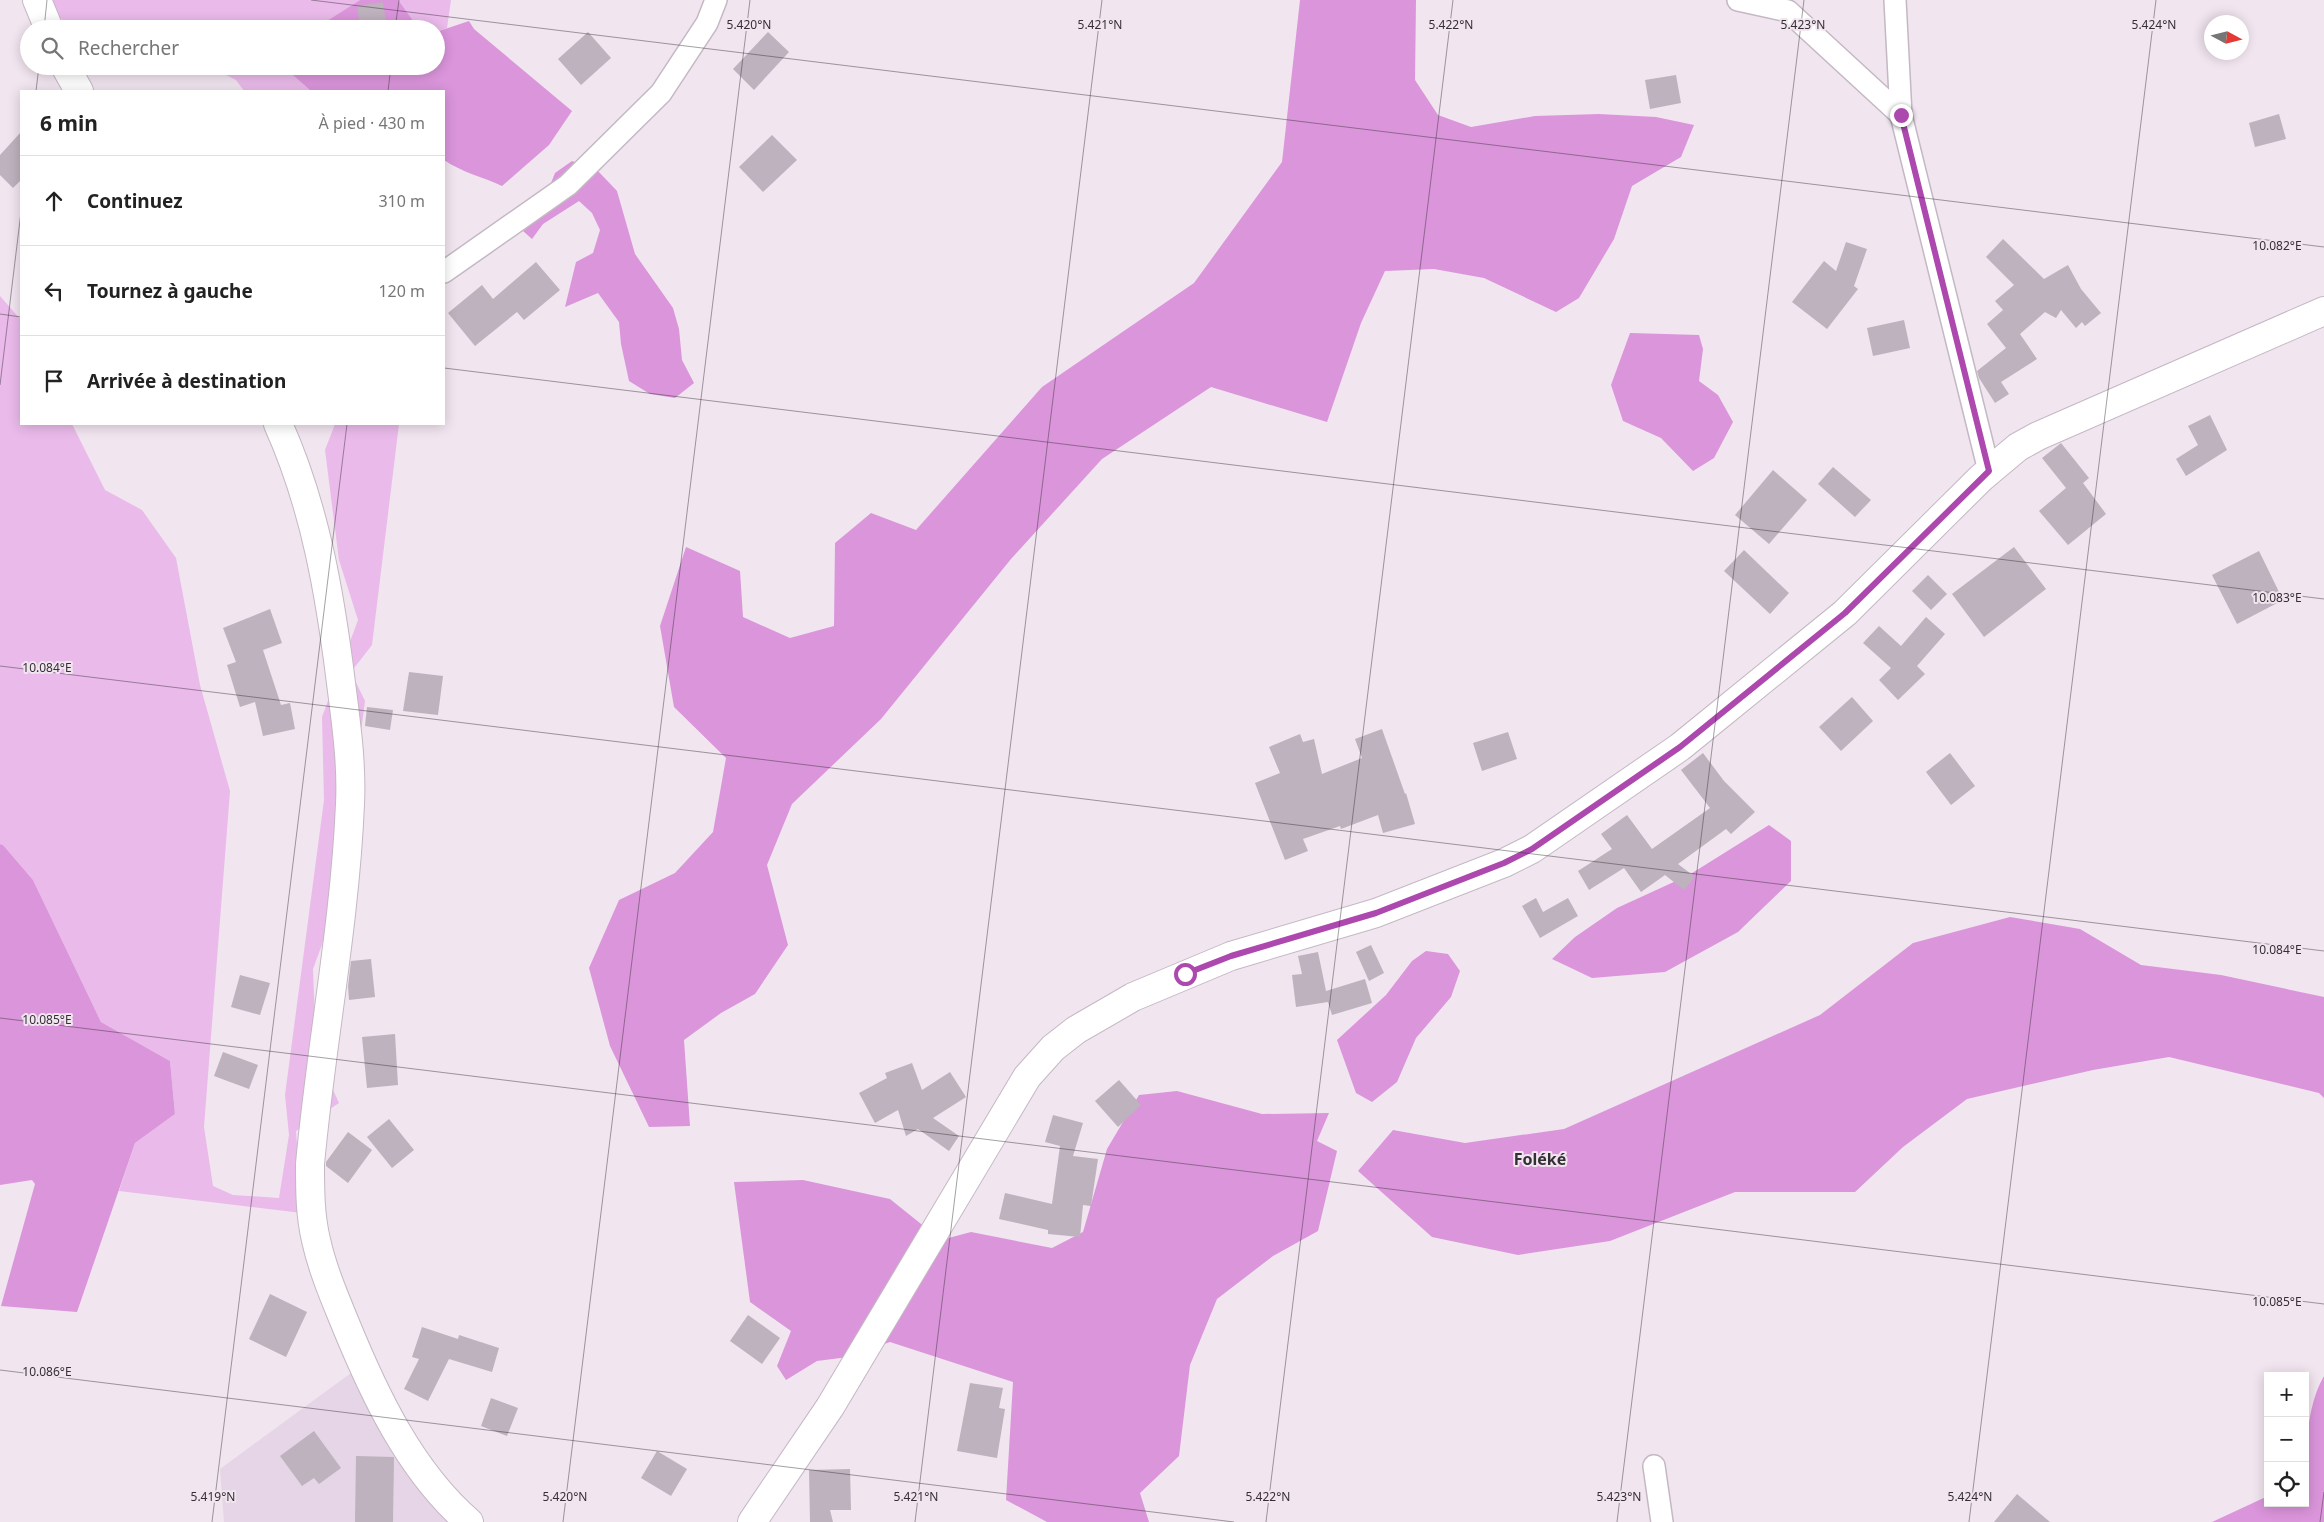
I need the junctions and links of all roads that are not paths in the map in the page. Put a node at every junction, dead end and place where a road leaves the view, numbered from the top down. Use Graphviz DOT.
graph roads {
  1 [pos="37,0"];
  2 [pos="716,0"];
  3 [pos="1738,0"];
  4 [pos="1895,0"];
  5 [pos="45,20"];
  6 [pos="70,75"];
  7 [pos="78,90"];
  8 [pos="1901,115"];
  9 [pos="445,271"];
  10 [pos="2324,311"];
  11 [pos="278,425"];
  12 [pos="1989,471"];
  13 [pos="1654,1466"];
  14 [pos="469,1522"];
  15 [pos="752,1522"];
  16 [pos="1662,1522"];
  1 -- 5 [label="street"];
  2 -- 9 [label="street"];
  3 -- 8 [label="street"];
  4 -- 8 [label="street"];
  6 -- 7 [label="street"];
  8 -- 12 [label="street"];
  10 -- 12 [label="street"];
  11 -- 14 [label="street"];
  12 -- 15 [label="street"];
  13 -- 16 [label="street"];
}
